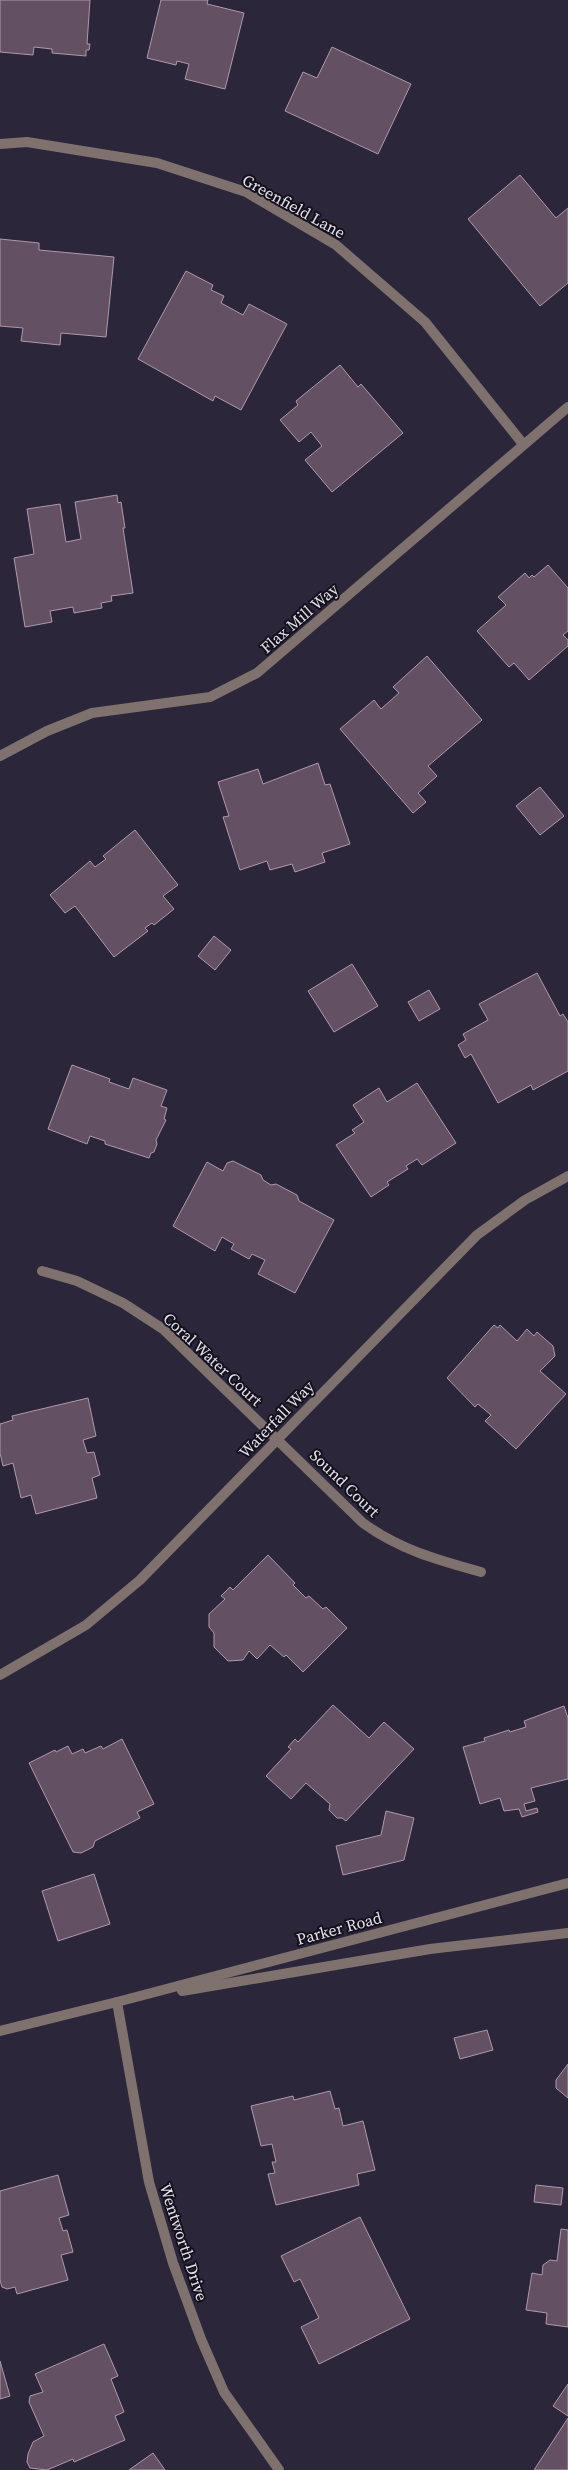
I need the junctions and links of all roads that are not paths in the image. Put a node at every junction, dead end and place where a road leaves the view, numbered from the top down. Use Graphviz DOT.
graph roads {
  1 [pos="0,144"];
  2 [pos="568,407"];
  3 [pos="523,444"];
  4 [pos="0,756"];
  5 [pos="568,1176"];
  6 [pos="42,1271"];
  7 [pos="277,1439"];
  8 [pos="481,1572"];
  9 [pos="0,1675"];
  10 [pos="568,1883"];
  11 [pos="568,1933"];
  12 [pos="117,2002"];
  13 [pos="0,2030"];
  14 [pos="279,2470"];
  1 -- 3 [label="street, Greenfield Lane"];
  2 -- 3 [label="street, Flax Mill Way"];
  3 -- 4 [label="street, Flax Mill Way"];
  5 -- 7 [label="street, Waterfall Way"];
  6 -- 7 [label="street, Coral Water Court"];
  7 -- 8 [label="street, Sound Court"];
  7 -- 9 [label="street, Waterfall Way"];
  10 -- 12 [label="street, Parker Road"];
  11 -- 12 [label="street, Parker Road"];
  12 -- 13 [label="street, Parker Road"];
  12 -- 14 [label="street, Wentworth Drive"];
}
